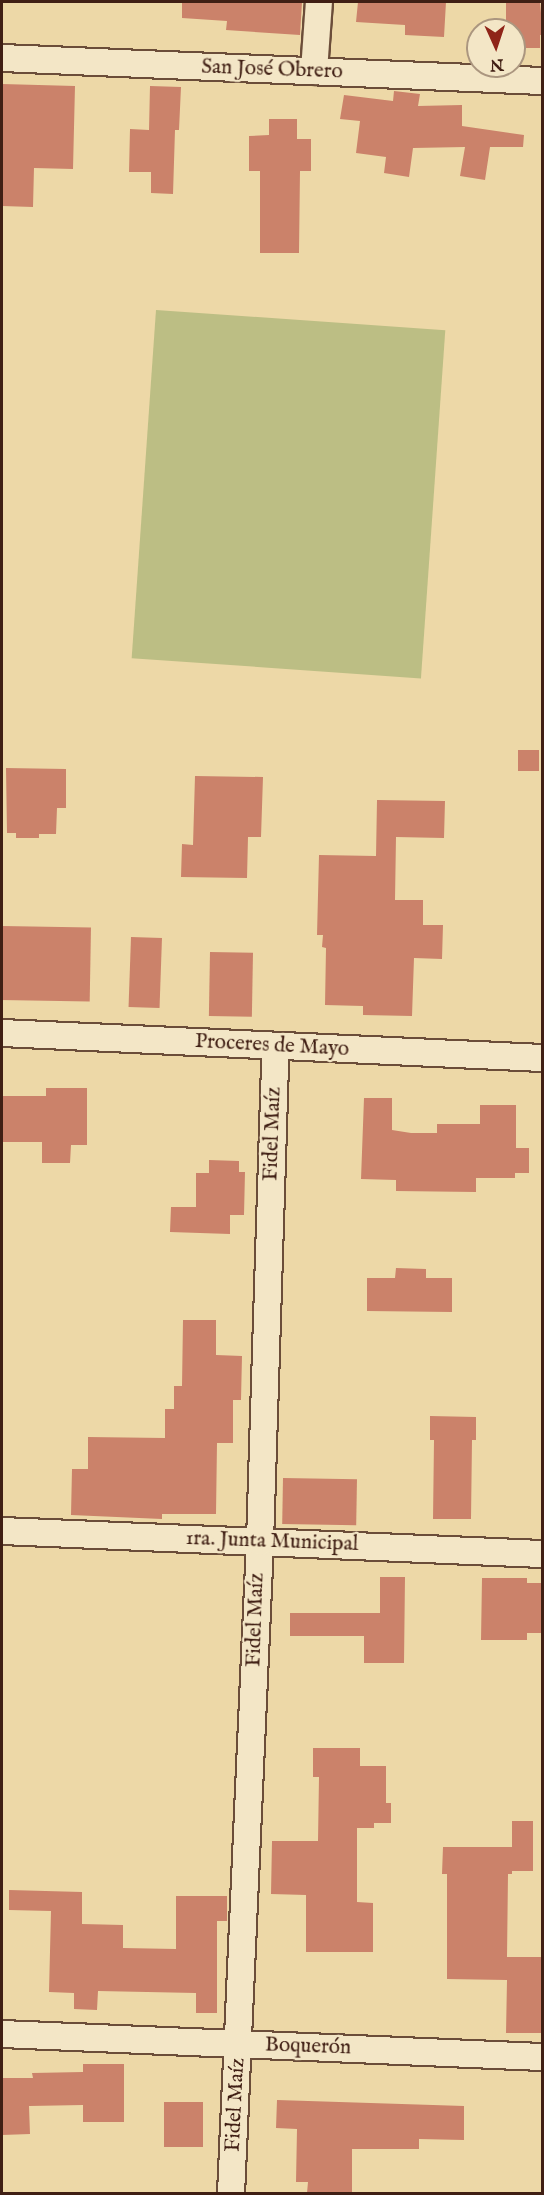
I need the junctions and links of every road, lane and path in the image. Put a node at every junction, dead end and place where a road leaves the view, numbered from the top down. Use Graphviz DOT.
graph roads {
  1 [pos="319,2"];
  2 [pos="2,58"];
  3 [pos="314,71"];
  4 [pos="543,81"];
  5 [pos="2,1033"];
  6 [pos="276,1046"];
  7 [pos="543,1058"];
  8 [pos="2,1531"];
  9 [pos="260,1542"];
  10 [pos="543,1554"];
  11 [pos="2,2034"];
  12 [pos="239,2044"];
  13 [pos="543,2057"];
  14 [pos="231,2193"];
  1 -- 3 [label="street"];
  2 -- 3 [label="street, San José Obrero"];
  3 -- 4 [label="street, San José Obrero"];
  5 -- 6 [label="street, Proceres de Mayo"];
  6 -- 7 [label="street, Proceres de Mayo"];
  6 -- 9 [label="street, Fidel Maíz"];
  8 -- 9 [label="street, 1ra. Junta Municipal"];
  9 -- 10 [label="street, 1ra. Junta Municipal"];
  9 -- 12 [label="street, Fidel Maíz"];
  11 -- 12 [label="street, Boquerón"];
  12 -- 13 [label="street, Boquerón"];
  12 -- 14 [label="street, Fidel Maíz"];
}
